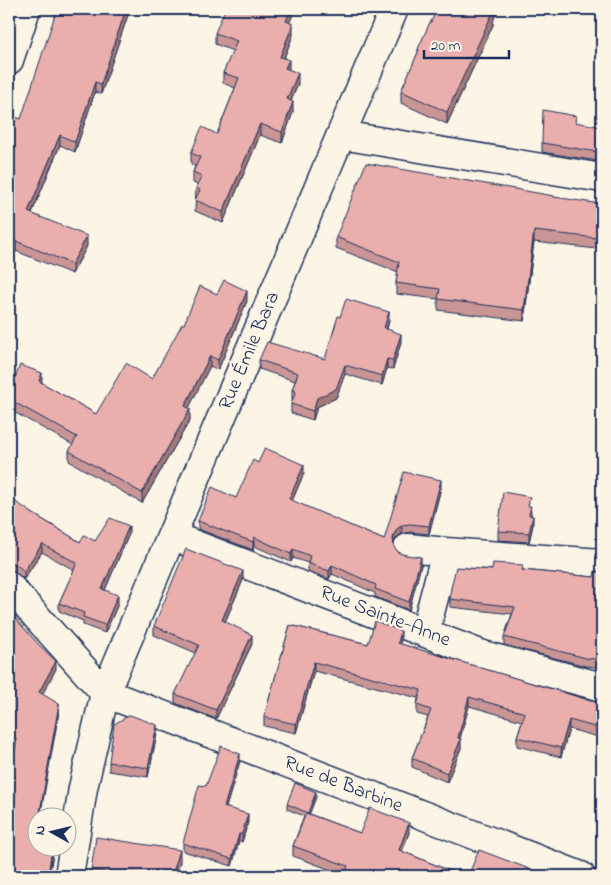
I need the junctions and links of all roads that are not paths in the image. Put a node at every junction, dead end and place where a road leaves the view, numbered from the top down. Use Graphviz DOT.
graph roads {
  1 [pos="26,9"];
  2 [pos="394,9"];
  3 [pos="9,60"];
  4 [pos="341,135"];
  5 [pos="602,178"];
  6 [pos="172,536"];
  7 [pos="408,548"];
  8 [pos="446,552"];
  9 [pos="602,563"];
  10 [pos="9,586"];
  11 [pos="425,632"];
  12 [pos="602,687"];
  13 [pos="105,694"];
  14 [pos="602,871"];
  15 [pos="571,874"];
  16 [pos="69,876"];
  17 [pos="600,876"];
  1 -- 3 [label="street"];
  2 -- 4 [label="street, Rue Émile Bara"];
  4 -- 5 [label="street"];
  4 -- 6 [label="street, Rue Émile Bara"];
  6 -- 11 [label="street, Rue Sainte-Anne"];
  6 -- 13 [label="street, Rue Émile Bara"];
  7 -- 8 [label="street"];
  8 -- 9 [label="street"];
  8 -- 11 [label="street"];
  10 -- 13 [label="street"];
  11 -- 12 [label="street, Rue Sainte-Anne"];
  13 -- 15 [label="street, Rue de Barbine"];
  13 -- 16 [label="street, Rue Émile Bara"];
  14 -- 17 [label="street"];
}
